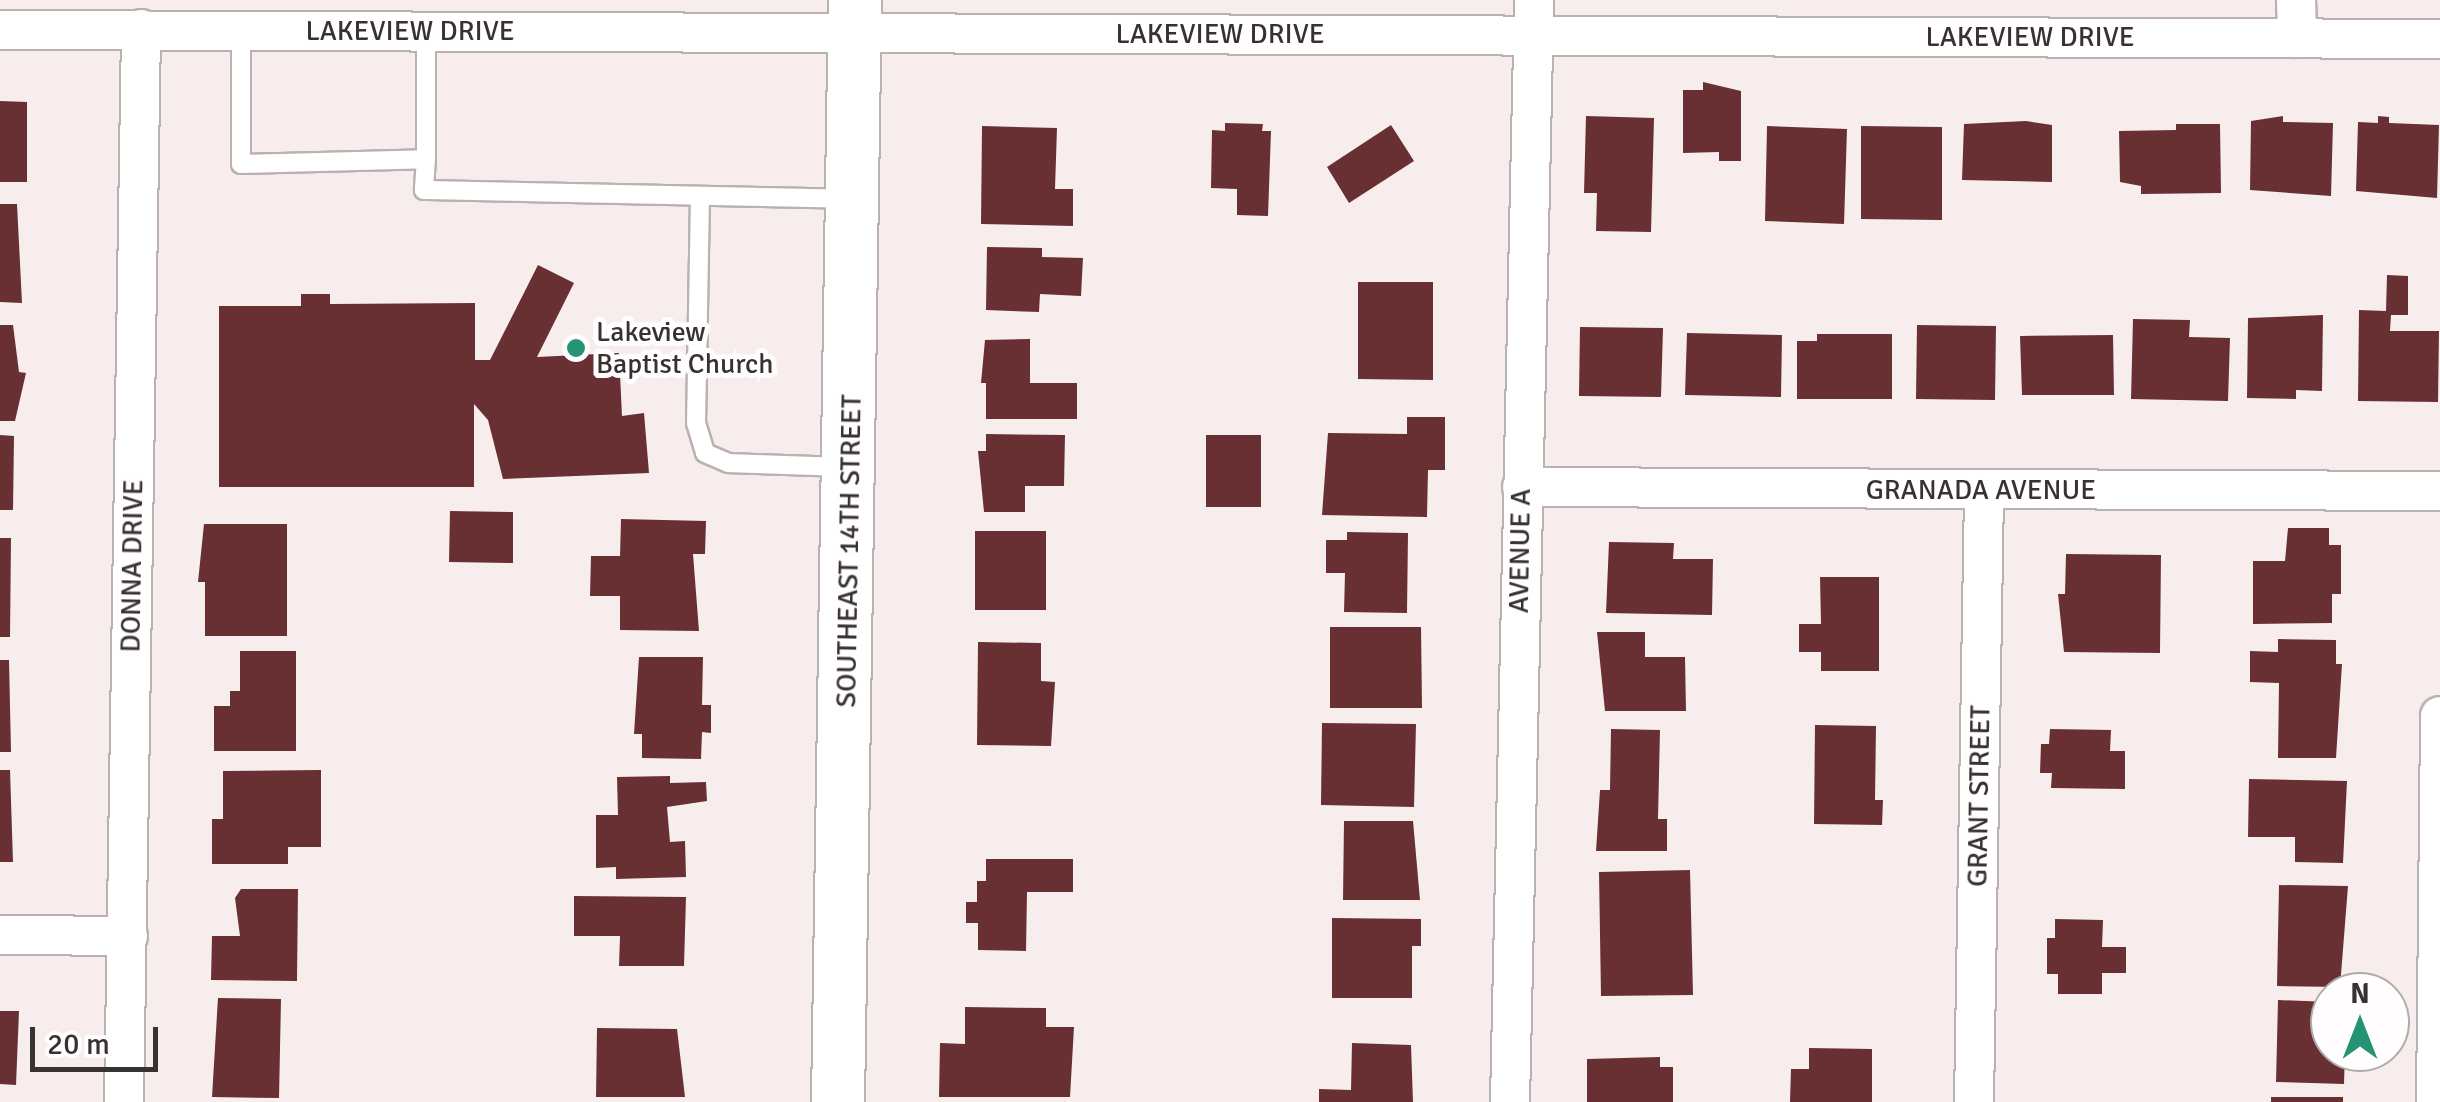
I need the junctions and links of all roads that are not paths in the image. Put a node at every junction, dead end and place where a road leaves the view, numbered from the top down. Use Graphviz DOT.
graph roads {
  1 [pos="2296,0"];
  2 [pos="855,16"];
  3 [pos="1534,17"];
  4 [pos="0,30"];
  5 [pos="141,30"];
  6 [pos="241,30"];
  7 [pos="426,31"];
  8 [pos="2296,38"];
  9 [pos="2440,39"];
  10 [pos="426,159"];
  11 [pos="700,196"];
  12 [pos="854,199"];
  13 [pos="852,468"];
  14 [pos="1522,487"];
  15 [pos="1984,490"];
  16 [pos="2440,491"];
  17 [pos="2440,716"];
  18 [pos="0,936"];
  19 [pos="128,936"];
  20 [pos="124,1102"];
  21 [pos="838,1102"];
  22 [pos="1510,1102"];
  23 [pos="1974,1102"];
  24 [pos="2436,1102"];
  1 -- 8 [label="street"];
  2 -- 3 [label="street, LAKEVIEW DRIVE"];
  2 -- 7 [label="street, LAKEVIEW DRIVE"];
  2 -- 12 [label="street, SOUTHEAST 14TH STREET"];
  3 -- 8 [label="street, LAKEVIEW DRIVE"];
  3 -- 14 [label="street, AVENUE A"];
  4 -- 5 [label="street, LAKEVIEW DRIVE"];
  5 -- 6 [label="street, LAKEVIEW DRIVE"];
  5 -- 19 [label="street, DONNA DRIVE"];
  6 -- 7 [label="street, LAKEVIEW DRIVE"];
  6 -- 10 [label="lane"];
  7 -- 10 [label="lane"];
  8 -- 9 [label="street, LAKEVIEW DRIVE"];
  10 -- 11 [label="lane"];
  11 -- 12 [label="lane"];
  11 -- 13 [label="lane"];
  12 -- 13 [label="street, SOUTHEAST 14TH STREET"];
  13 -- 21 [label="street, SOUTHEAST 14TH STREET"];
  14 -- 15 [label="street, GRANADA AVENUE"];
  14 -- 22 [label="street, AVENUE A"];
  15 -- 16 [label="street, GRANADA AVENUE"];
  15 -- 23 [label="street, GRANT STREET"];
  17 -- 24 [label="street"];
  18 -- 19 [label="street"];
  19 -- 20 [label="street, DONNA DRIVE"];
}
